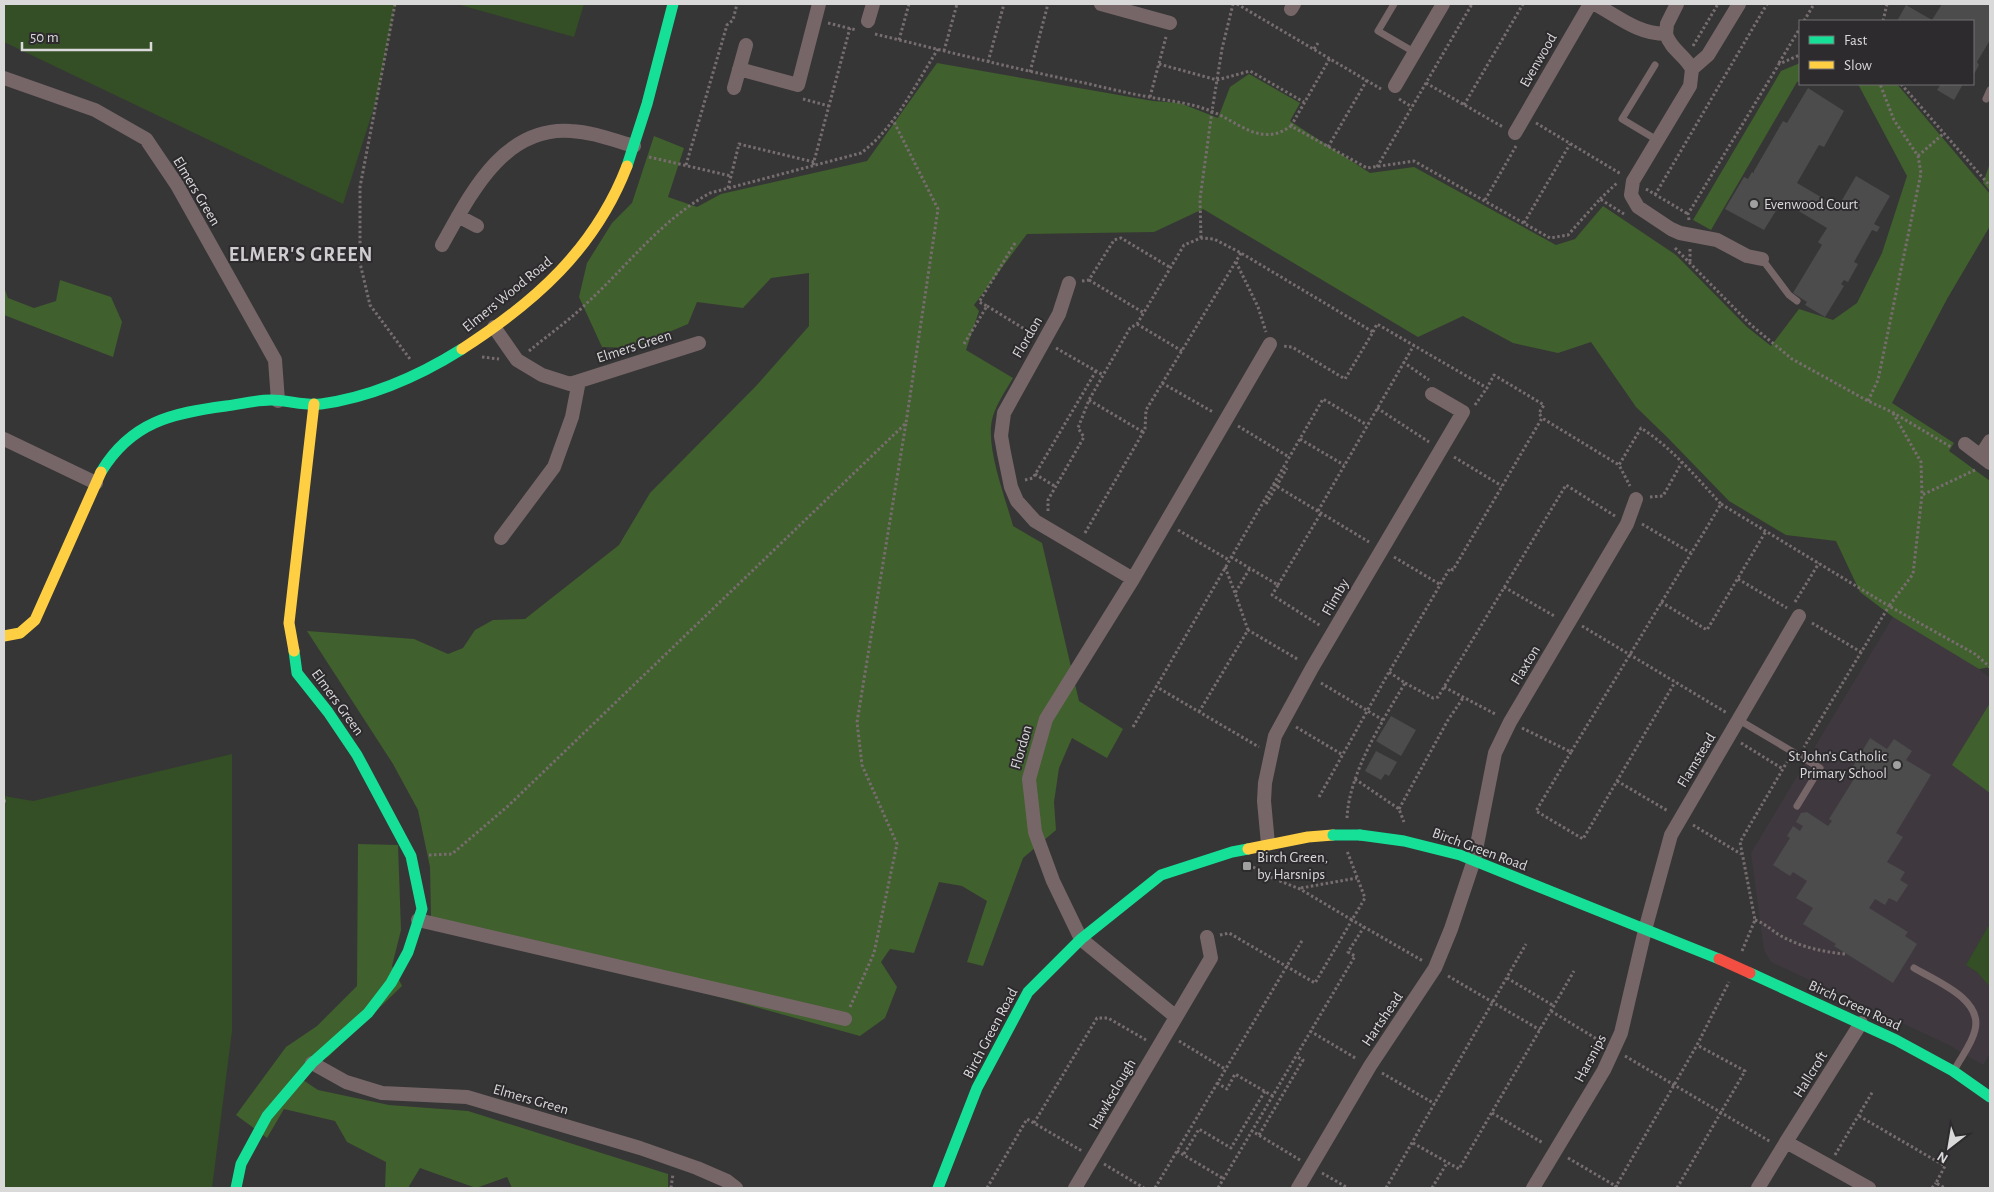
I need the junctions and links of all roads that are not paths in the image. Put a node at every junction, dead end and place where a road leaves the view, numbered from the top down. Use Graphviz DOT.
graph roads {
  1 [pos="673,4"];
  2 [pos="820,4"];
  3 [pos="873,4"];
  4 [pos="1101,4"];
  5 [pos="1394,4"];
  6 [pos="1442,4"];
  7 [pos="1590,4"];
  8 [pos="1596,4"];
  9 [pos="1677,4"];
  10 [pos="1739,4"];
  11 [pos="1170,23"];
  12 [pos="867,28"];
  13 [pos="1666,34"];
  14 [pos="746,44"];
  15 [pos="1414,52"];
  16 [pos="1655,65"];
  17 [pos="1689,65"];
  18 [pos="739,69"];
  19 [pos="4,78"];
  20 [pos="734,88"];
  21 [pos="1990,90"];
  22 [pos="1393,92"];
  23 [pos="1986,99"];
  24 [pos="1515,133"];
  25 [pos="1658,140"];
  26 [pos="633,149"];
  27 [pos="458,216"];
  28 [pos="477,226"];
  29 [pos="442,245"];
  30 [pos="1762,258"];
  31 [pos="1069,283"];
  32 [pos="1797,300"];
  33 [pos="494,327"];
  34 [pos="699,343"];
  35 [pos="1270,344"];
  36 [pos="579,381"];
  37 [pos="1432,394"];
  38 [pos="278,401"];
  39 [pos="314,404"];
  40 [pos="4,439"];
  41 [pos="1990,440"];
  42 [pos="1959,446"];
  43 [pos="1986,459"];
  44 [pos="96,483"];
  45 [pos="1636,499"];
  46 [pos="501,538"];
  47 [pos="1133,579"];
  48 [pos="1799,616"];
  49 [pos="4,636"];
  50 [pos="1739,720"];
  51 [pos="1797,806"];
  52 [pos="1268,844"];
  53 [pos="1474,860"];
  54 [pos="418,920"];
  55 [pos="1645,930"];
  56 [pos="1207,937"];
  57 [pos="1081,939"];
  58 [pos="1914,968"];
  59 [pos="1176,1017"];
  60 [pos="845,1019"];
  61 [pos="1861,1024"];
  62 [pos="312,1063"];
  63 [pos="1953,1071"];
  64 [pos="1990,1097"];
  65 [pos="1784,1145"];
  66 [pos="236,1188"];
  67 [pos="736,1188"];
  68 [pos="938,1188"];
  69 [pos="1075,1188"];
  70 [pos="1298,1188"];
  71 [pos="1533,1188"];
  72 [pos="1758,1188"];
  73 [pos="1869,1188"];
  1 -- 26 [label="street, Elmers Wood Road"];
  2 -- 18 [label="street"];
  3 -- 12 [label="street"];
  4 -- 11 [label="street"];
  5 -- 15 [label="lane"];
  6 -- 15 [label="street"];
  7 -- 24 [label="street, Evenwood"];
  8 -- 13 [label="street"];
  9 -- 13 [label="street"];
  10 -- 17 [label="street"];
  13 -- 17 [label="street"];
  14 -- 18 [label="street"];
  15 -- 22 [label="street"];
  16 -- 25 [label="lane"];
  17 -- 25 [label="street"];
  18 -- 20 [label="street"];
  19 -- 38 [label="street, Elmers Green"];
  21 -- 23 [label="lane"];
  25 -- 30 [label="street"];
  26 -- 27 [label="street"];
  26 -- 33 [label="street, Elmers Wood Road"];
  27 -- 28 [label="street"];
  27 -- 29 [label="street"];
  30 -- 32 [label="lane"];
  31 -- 47 [label="street, Flordon"];
  33 -- 36 [label="street, Elmers Green"];
  33 -- 39 [label="street, Elmers Wood Road"];
  34 -- 36 [label="street, Elmers Green"];
  35 -- 47 [label="street, Flordon"];
  36 -- 46 [label="street"];
  37 -- 52 [label="street, Flimby"];
  38 -- 39 [label="street"];
  38 -- 44 [label="street"];
  39 -- 54 [label="street, Elmers Green"];
  40 -- 44 [label="street"];
  41 -- 43 [label="street"];
  42 -- 43 [label="street"];
  44 -- 49 [label="street"];
  45 -- 53 [label="street, Flaxton"];
  47 -- 57 [label="street, Flordon"];
  48 -- 50 [label="street, Flamstead"];
  50 -- 51 [label="lane"];
  50 -- 55 [label="street, Flamstead"];
  52 -- 53 [label="street, Birch Green Road, bridge"];
  52 -- 57 [label="street, Birch Green Road"];
  53 -- 55 [label="street, Birch Green Road"];
  53 -- 70 [label="street, Hartshead"];
  54 -- 60 [label="street"];
  54 -- 62 [label="street, Elmers Green"];
  55 -- 61 [label="street, Birch Green Road, bridge"];
  55 -- 71 [label="street, Harsnips"];
  56 -- 59 [label="street, Hawksclough"];
  57 -- 59 [label="street"];
  57 -- 68 [label="street, Birch Green Road"];
  58 -- 63 [label="lane"];
  59 -- 69 [label="street, Hawksclough"];
  61 -- 63 [label="street, Birch Green Road"];
  61 -- 65 [label="street, Hallcroft"];
  62 -- 66 [label="street, Elmers Green"];
  62 -- 67 [label="street, Elmers Green"];
  63 -- 64 [label="street, Birch Green Road"];
  65 -- 72 [label="street, Hallcroft"];
  65 -- 73 [label="street"];
}
